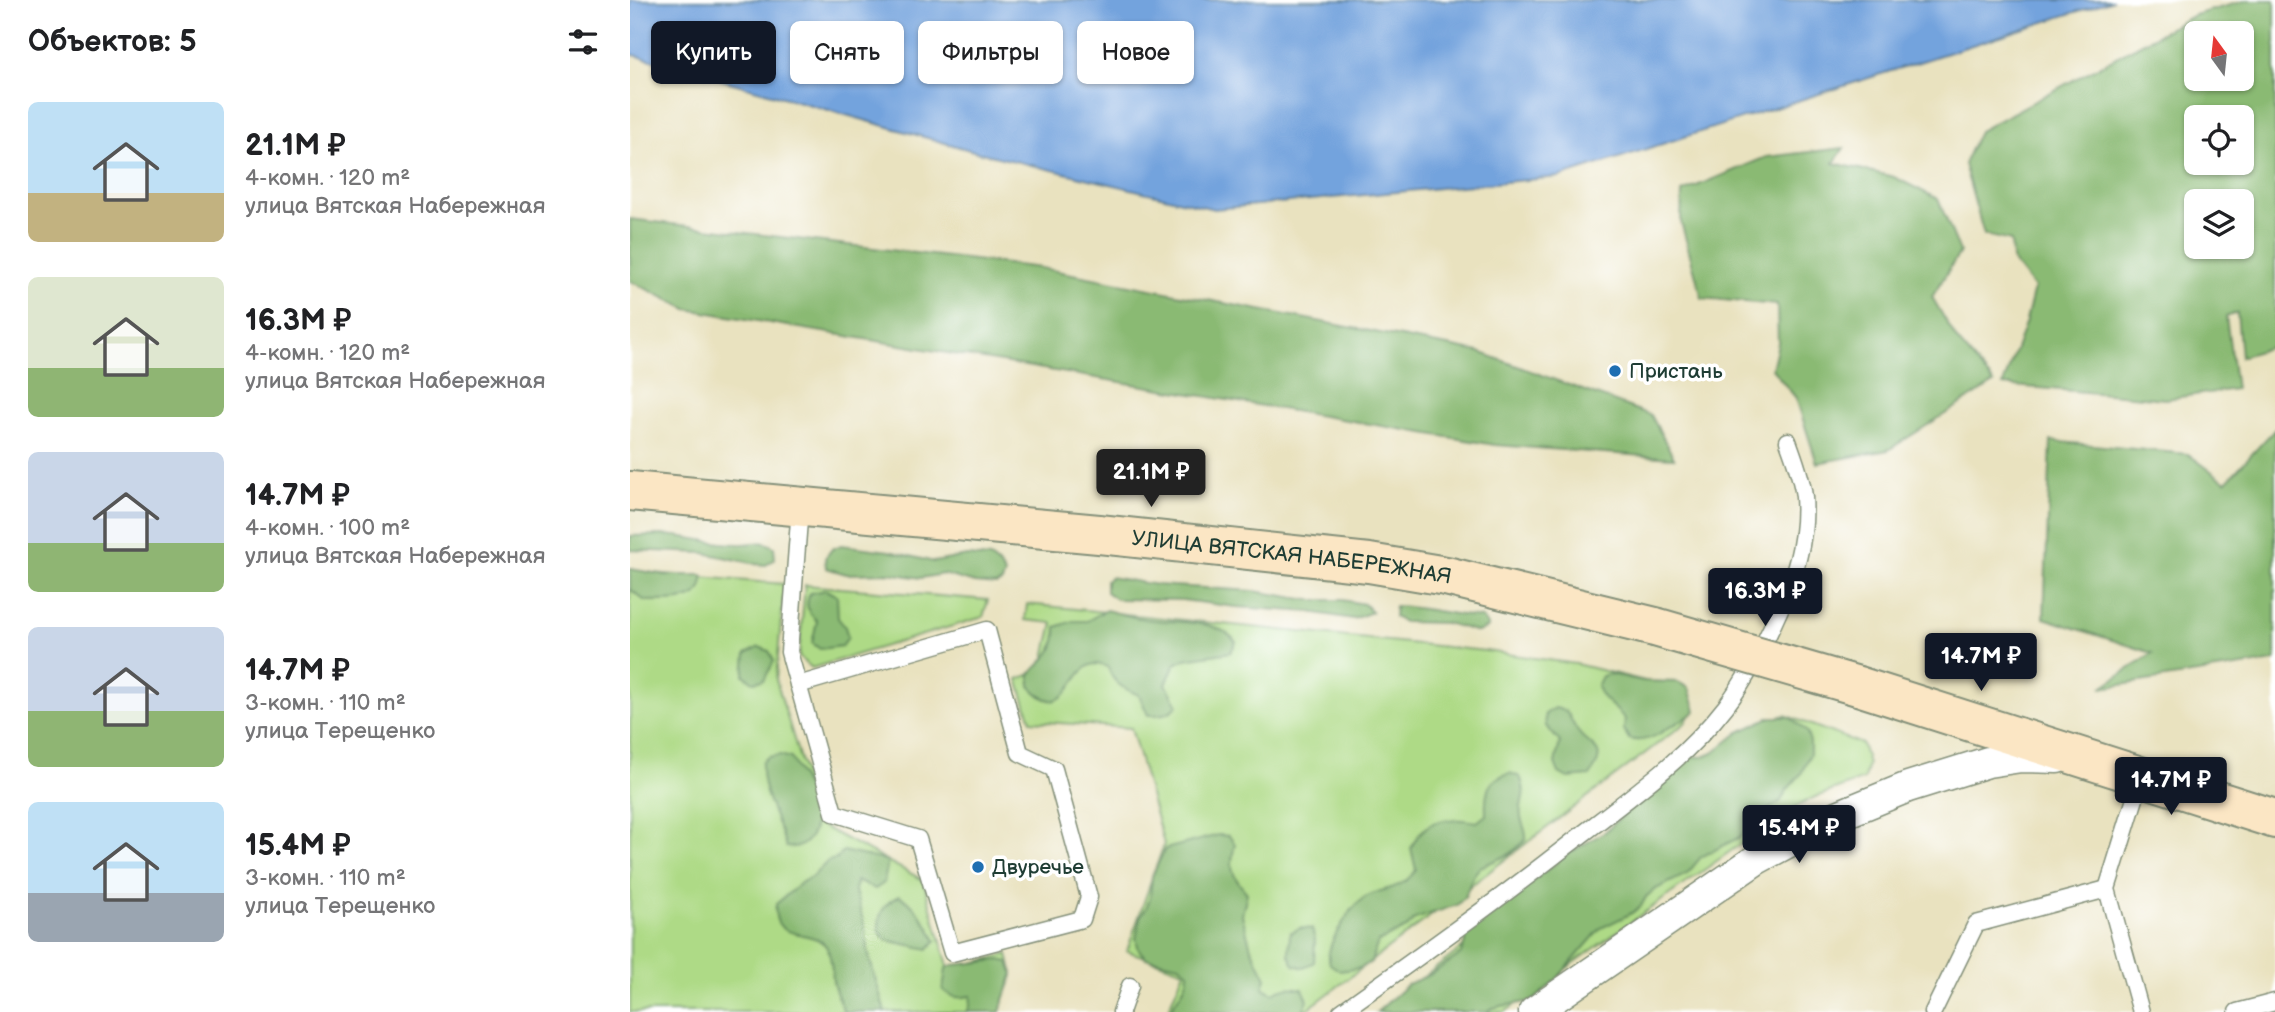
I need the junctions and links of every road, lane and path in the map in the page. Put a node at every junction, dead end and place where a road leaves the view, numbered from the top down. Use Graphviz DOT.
graph roads {
  1 [pos="1788,440"];
  2 [pos="630,491"];
  3 [pos="800,507"];
  4 [pos="798,685"];
  5 [pos="2085,759"];
  6 [pos="2142,776"];
  7 [pos="2275,819"];
  8 [pos="2108,889"];
  9 [pos="1130,986"];
  10 [pos="2275,1002"];
  11 [pos="1121,1012"];
  12 [pos="1341,1012"];
  13 [pos="1534,1012"];
  14 [pos="1933,1012"];
  15 [pos="2141,1012"];
  16 [pos="2237,1012"];
  1 -- 12 [label="lane"];
  2 -- 3 [label="street, УЛИЦА ВЯТСКАЯ НАБЕРЕЖНАЯ"];
  3 -- 4 [label="lane"];
  3 -- 5 [label="street, УЛИЦА ВЯТСКАЯ НАБЕРЕЖНАЯ, bridge"];
  4 -- 4 [label="lane"];
  5 -- 6 [label="street"];
  5 -- 13 [label="street"];
  6 -- 7 [label="street"];
  6 -- 8 [label="lane"];
  8 -- 14 [label="lane"];
  8 -- 15 [label="lane"];
  9 -- 11 [label="lane"];
  10 -- 16 [label="lane"];
}
